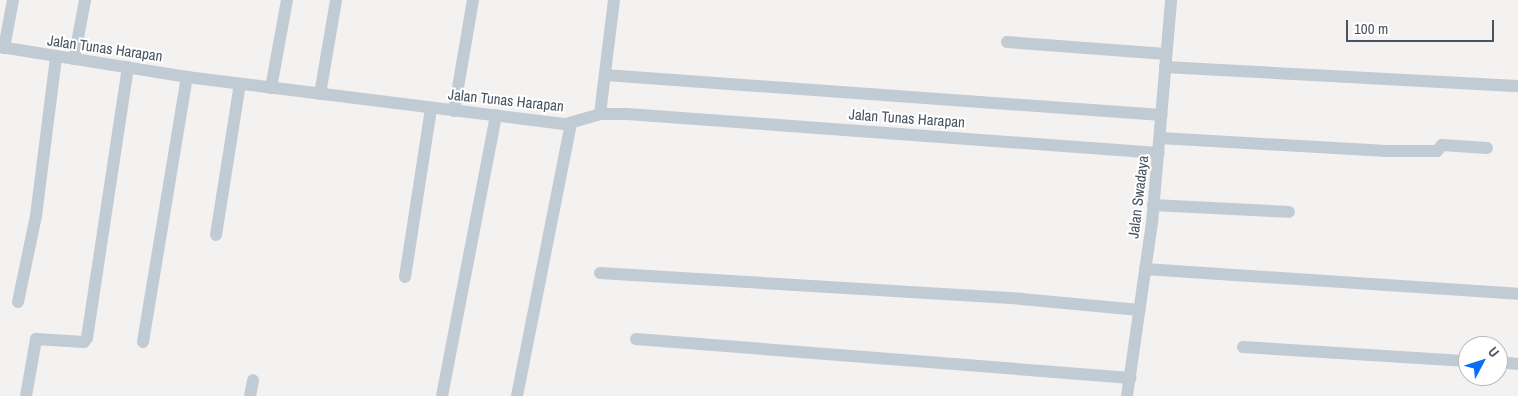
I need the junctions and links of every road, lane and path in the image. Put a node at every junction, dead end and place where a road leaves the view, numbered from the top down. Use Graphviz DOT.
graph roads {
  1 [pos="14,0"];
  2 [pos="85,0"];
  3 [pos="287,0"];
  4 [pos="336,0"];
  5 [pos="473,0"];
  6 [pos="614,0"];
  7 [pos="1172,0"];
  8 [pos="1008,42"];
  9 [pos="2,47"];
  10 [pos="1166,54"];
  11 [pos="56,58"];
  12 [pos="74,59"];
  13 [pos="128,67"];
  14 [pos="1165,67"];
  15 [pos="605,75"];
  16 [pos="187,77"];
  17 [pos="240,84"];
  18 [pos="1518,86"];
  19 [pos="271,88"];
  20 [pos="320,94"];
  21 [pos="431,109"];
  22 [pos="454,111"];
  23 [pos="600,114"];
  24 [pos="496,115"];
  25 [pos="1162,115"];
  26 [pos="571,124"];
  27 [pos="1160,138"];
  28 [pos="1487,148"];
  29 [pos="1159,153"];
  30 [pos="1153,205"];
  31 [pos="1289,212"];
  32 [pos="216,235"];
  33 [pos="1145,270"];
  34 [pos="600,273"];
  35 [pos="405,277"];
  36 [pos="1518,294"];
  37 [pos="18,302"];
  38 [pos="1139,310"];
  39 [pos="636,339"];
  40 [pos="143,342"];
  41 [pos="1244,347"];
  42 [pos="1458,360"];
  43 [pos="1130,378"];
  44 [pos="253,380"];
  45 [pos="26,396"];
  46 [pos="250,396"];
  47 [pos="442,396"];
  48 [pos="518,396"];
  49 [pos="1127,396"];
  1 -- 9 [label="street"];
  2 -- 12 [label="street"];
  3 -- 19 [label="street"];
  4 -- 20 [label="street"];
  5 -- 22 [label="street"];
  6 -- 15 [label="street"];
  7 -- 10 [label="street, Jalan Swadaya"];
  8 -- 10 [label="street"];
  9 -- 11 [label="street, Jalan Tunas Harapan"];
  10 -- 14 [label="street, Jalan Swadaya"];
  11 -- 12 [label="street, Jalan Tunas Harapan"];
  11 -- 37 [label="street"];
  12 -- 13 [label="street, Jalan Tunas Harapan"];
  13 -- 16 [label="street, Jalan Tunas Harapan"];
  13 -- 45 [label="street"];
  14 -- 18 [label="street"];
  14 -- 25 [label="street, Jalan Swadaya"];
  15 -- 23 [label="street"];
  15 -- 25 [label="street"];
  16 -- 17 [label="street, Jalan Tunas Harapan"];
  16 -- 40 [label="street"];
  17 -- 19 [label="street, Jalan Tunas Harapan"];
  17 -- 32 [label="street"];
  19 -- 20 [label="street, Jalan Tunas Harapan"];
  20 -- 21 [label="street, Jalan Tunas Harapan"];
  21 -- 22 [label="street, Jalan Tunas Harapan"];
  21 -- 35 [label="street"];
  22 -- 24 [label="street, Jalan Tunas Harapan"];
  23 -- 26 [label="street, Jalan Tunas Harapan"];
  23 -- 29 [label="street, Jalan Tunas Harapan"];
  24 -- 26 [label="street, Jalan Tunas Harapan"];
  24 -- 47 [label="street"];
  25 -- 27 [label="street, Jalan Swadaya"];
  26 -- 48 [label="street"];
  27 -- 28 [label="street"];
  27 -- 29 [label="street, Jalan Swadaya"];
  29 -- 30 [label="street, Jalan Swadaya"];
  30 -- 31 [label="street"];
  30 -- 33 [label="street, Jalan Swadaya"];
  33 -- 36 [label="street"];
  33 -- 38 [label="street, Jalan Swadaya"];
  34 -- 38 [label="street"];
  38 -- 43 [label="street, Jalan Swadaya"];
  39 -- 43 [label="street"];
  41 -- 42 [label="street"];
  43 -- 49 [label="street, Jalan Swadaya"];
  44 -- 46 [label="street"];
}
